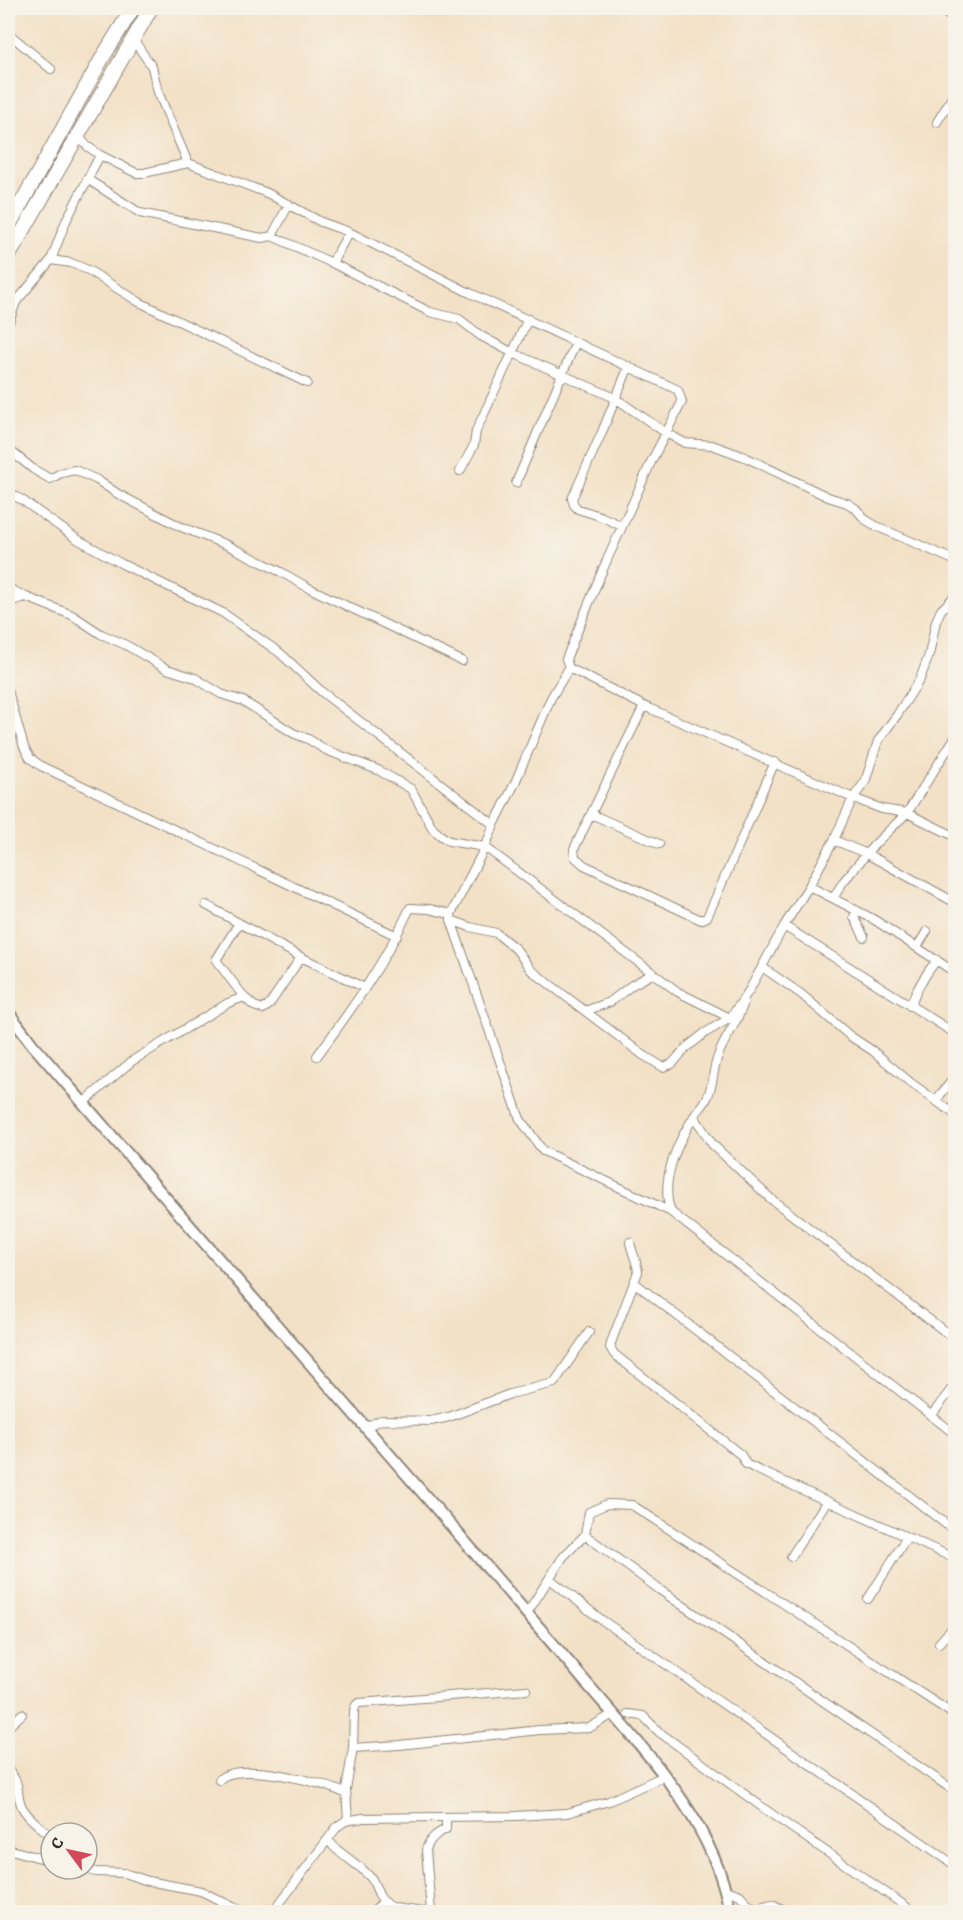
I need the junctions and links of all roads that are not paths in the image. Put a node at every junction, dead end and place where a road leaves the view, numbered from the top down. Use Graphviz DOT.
graph roads {
  1 [pos="133,8"];
  2 [pos="151,8"];
  3 [pos="937,8"];
  4 [pos="956,20"];
  5 [pos="8,33"];
  6 [pos="132,38"];
  7 [pos="51,69"];
  8 [pos="956,91"];
  9 [pos="937,122"];
  10 [pos="78,136"];
  11 [pos="100,155"];
  12 [pos="188,163"];
  13 [pos="87,179"];
  14 [pos="288,204"];
  15 [pos="8,227"];
  16 [pos="349,232"];
  17 [pos="272,236"];
  18 [pos="8,258"];
  19 [pos="51,260"];
  20 [pos="333,263"];
  21 [pos="528,319"];
  22 [pos="8,325"];
  23 [pos="576,342"];
  24 [pos="513,353"];
  25 [pos="629,366"];
  26 [pos="562,374"];
  27 [pos="307,382"];
  28 [pos="615,398"];
  29 [pos="666,434"];
  30 [pos="8,449"];
  31 [pos="459,471"];
  32 [pos="516,483"];
  33 [pos="8,492"];
  34 [pos="622,526"];
  35 [pos="956,561"];
  36 [pos="8,588"];
  37 [pos="956,595"];
  38 [pos="26,597"];
  39 [pos="8,602"];
  40 [pos="462,661"];
  41 [pos="569,668"];
  42 [pos="8,691"];
  43 [pos="644,706"];
  44 [pos="956,736"];
  45 [pos="775,762"];
  46 [pos="853,798"];
  47 [pos="907,813"];
  48 [pos="591,814"];
  49 [pos="494,825"];
  50 [pos="956,837"];
  51 [pos="834,840"];
  52 [pos="659,844"];
  53 [pos="486,847"];
  54 [pos="867,854"];
  55 [pos="809,885"];
  56 [pos="834,897"];
  57 [pos="956,903"];
  58 [pos="206,905"];
  59 [pos="856,910"];
  60 [pos="451,917"];
  61 [pos="239,923"];
  62 [pos="784,926"];
  63 [pos="927,931"];
  64 [pos="397,936"];
  65 [pos="864,937"];
  66 [pos="917,947"];
  67 [pos="301,957"];
  68 [pos="937,960"];
  69 [pos="762,967"];
  70 [pos="956,973"];
  71 [pos="652,974"];
  72 [pos="365,988"];
  73 [pos="244,997"];
  74 [pos="745,997"];
  75 [pos="910,1006"];
  76 [pos="585,1011"];
  77 [pos="8,1012"];
  78 [pos="730,1018"];
  79 [pos="956,1034"];
  80 [pos="317,1056"];
  81 [pos="956,1076"];
  82 [pos="938,1101"];
  83 [pos="83,1103"];
  84 [pos="956,1115"];
  85 [pos="694,1116"];
  86 [pos="671,1212"];
  87 [pos="630,1242"];
  88 [pos="635,1283"];
  89 [pos="589,1332"];
  90 [pos="956,1340"];
  91 [pos="956,1383"];
  92 [pos="931,1416"];
  93 [pos="365,1427"];
  94 [pos="956,1435"];
  95 [pos="827,1502"];
  96 [pos="956,1532"];
  97 [pos="585,1535"];
  98 [pos="907,1537"];
  99 [pos="791,1557"];
  100 [pos="956,1559"];
  101 [pos="550,1579"];
  102 [pos="868,1599"];
  103 [pos="526,1613"];
  104 [pos="956,1624"];
  105 [pos="939,1643"];
  106 [pos="526,1690"];
  107 [pos="22,1714"];
  108 [pos="613,1714"];
  109 [pos="628,1714"];
  110 [pos="956,1716"];
  111 [pos="8,1727"];
  112 [pos="353,1748"];
  113 [pos="8,1770"];
  114 [pos="664,1776"];
  115 [pos="219,1780"];
  116 [pos="956,1792"];
  117 [pos="346,1794"];
  118 [pos="447,1817"];
  119 [pos="348,1820"];
  120 [pos="39,1824"];
  121 [pos="328,1839"];
  122 [pos="8,1849"];
  123 [pos="39,1858"];
  124 [pos="956,1866"];
  125 [pos="99,1872"];
  126 [pos="726,1890"];
  127 [pos="387,1906"];
  128 [pos="246,1911"];
  129 [pos="273,1912"];
  130 [pos="373,1912"];
  131 [pos="424,1912"];
  132 [pos="430,1912"];
  133 [pos="730,1912"];
  134 [pos="789,1912"];
  135 [pos="914,1912"];
  1 -- 15 [label="highway"];
  2 -- 6 [label="highway"];
  3 -- 4 [label="street"];
  5 -- 7 [label="street"];
  6 -- 10 [label="highway"];
  6 -- 12 [label="street"];
  8 -- 9 [label="street"];
  10 -- 11 [label="street"];
  10 -- 18 [label="highway"];
  11 -- 12 [label="street"];
  11 -- 13 [label="street"];
  12 -- 14 [label="street"];
  13 -- 17 [label="street"];
  13 -- 19 [label="street"];
  14 -- 16 [label="street"];
  14 -- 17 [label="street"];
  16 -- 20 [label="street"];
  16 -- 21 [label="street"];
  17 -- 20 [label="street"];
  19 -- 22 [label="street"];
  19 -- 27 [label="street"];
  20 -- 24 [label="street"];
  21 -- 23 [label="street"];
  21 -- 24 [label="street"];
  23 -- 25 [label="street"];
  23 -- 26 [label="street"];
  24 -- 26 [label="street"];
  24 -- 31 [label="street"];
  25 -- 28 [label="street"];
  25 -- 29 [label="street"];
  26 -- 28 [label="street"];
  26 -- 32 [label="street"];
  28 -- 29 [label="street"];
  28 -- 34 [label="street"];
  29 -- 34 [label="street"];
  29 -- 35 [label="street"];
  30 -- 40 [label="street"];
  33 -- 49 [label="street"];
  34 -- 41 [label="street"];
  36 -- 38 [label="street"];
  37 -- 46 [label="street"];
  38 -- 39 [label="street"];
  38 -- 53 [label="street"];
  41 -- 43 [label="street"];
  41 -- 49 [label="street"];
  42 -- 64 [label="street"];
  43 -- 45 [label="street"];
  43 -- 48 [label="street"];
  44 -- 47 [label="street"];
  45 -- 46 [label="street"];
  45 -- 48 [label="street"];
  46 -- 47 [label="street"];
  46 -- 51 [label="street"];
  47 -- 50 [label="street"];
  47 -- 54 [label="street"];
  48 -- 52 [label="street"];
  49 -- 53 [label="street"];
  51 -- 54 [label="street"];
  51 -- 55 [label="street"];
  53 -- 60 [label="street"];
  53 -- 71 [label="street"];
  54 -- 56 [label="street"];
  54 -- 57 [label="street"];
  55 -- 56 [label="street"];
  55 -- 62 [label="street"];
  56 -- 59 [label="street"];
  58 -- 61 [label="street"];
  59 -- 65 [label="street"];
  59 -- 66 [label="street"];
  60 -- 64 [label="street"];
  60 -- 76 [label="street"];
  60 -- 86 [label="street"];
  61 -- 67 [label="street"];
  61 -- 73 [label="street"];
  62 -- 69 [label="street"];
  62 -- 75 [label="street"];
  63 -- 66 [label="street"];
  64 -- 72 [label="street"];
  66 -- 68 [label="street"];
  67 -- 72 [label="street"];
  67 -- 73 [label="street"];
  68 -- 70 [label="street"];
  68 -- 75 [label="street"];
  69 -- 74 [label="street"];
  69 -- 82 [label="street"];
  71 -- 76 [label="street"];
  71 -- 78 [label="street"];
  72 -- 80 [label="street"];
  73 -- 83 [label="street"];
  74 -- 78 [label="street"];
  74 -- 85 [label="street"];
  75 -- 79 [label="street"];
  76 -- 78 [label="street"];
  77 -- 83 [label="main road"];
  81 -- 82 [label="street"];
  82 -- 84 [label="street"];
  83 -- 93 [label="main road"];
  85 -- 86 [label="street"];
  85 -- 90 [label="street"];
  86 -- 92 [label="street"];
  87 -- 88 [label="street"];
  88 -- 95 [label="street"];
  88 -- 96 [label="street"];
  89 -- 93 [label="street"];
  91 -- 92 [label="street"];
  92 -- 94 [label="street"];
  93 -- 103 [label="main road"];
  95 -- 98 [label="street"];
  95 -- 99 [label="street"];
  97 -- 101 [label="street"];
  97 -- 110 [label="street"];
  97 -- 116 [label="street"];
  98 -- 100 [label="street"];
  98 -- 102 [label="street"];
  101 -- 103 [label="street"];
  101 -- 124 [label="street"];
  103 -- 108 [label="main road"];
  104 -- 105 [label="street"];
  106 -- 112 [label="street"];
  107 -- 111 [label="street"];
  108 -- 112 [label="street"];
  108 -- 114 [label="main road"];
  109 -- 135 [label="street"];
  112 -- 117 [label="street"];
  113 -- 120 [label="street"];
  114 -- 118 [label="street"];
  114 -- 126 [label="main road"];
  115 -- 117 [label="street"];
  117 -- 119 [label="street"];
  118 -- 119 [label="street"];
  118 -- 132 [label="street"];
  119 -- 121 [label="street"];
  121 -- 127 [label="street"];
  121 -- 129 [label="street"];
  122 -- 123 [label="street"];
  125 -- 128 [label="street"];
  126 -- 133 [label="main road"];
  126 -- 134 [label="street"];
  127 -- 130 [label="street"];
  127 -- 131 [label="street"];
}
